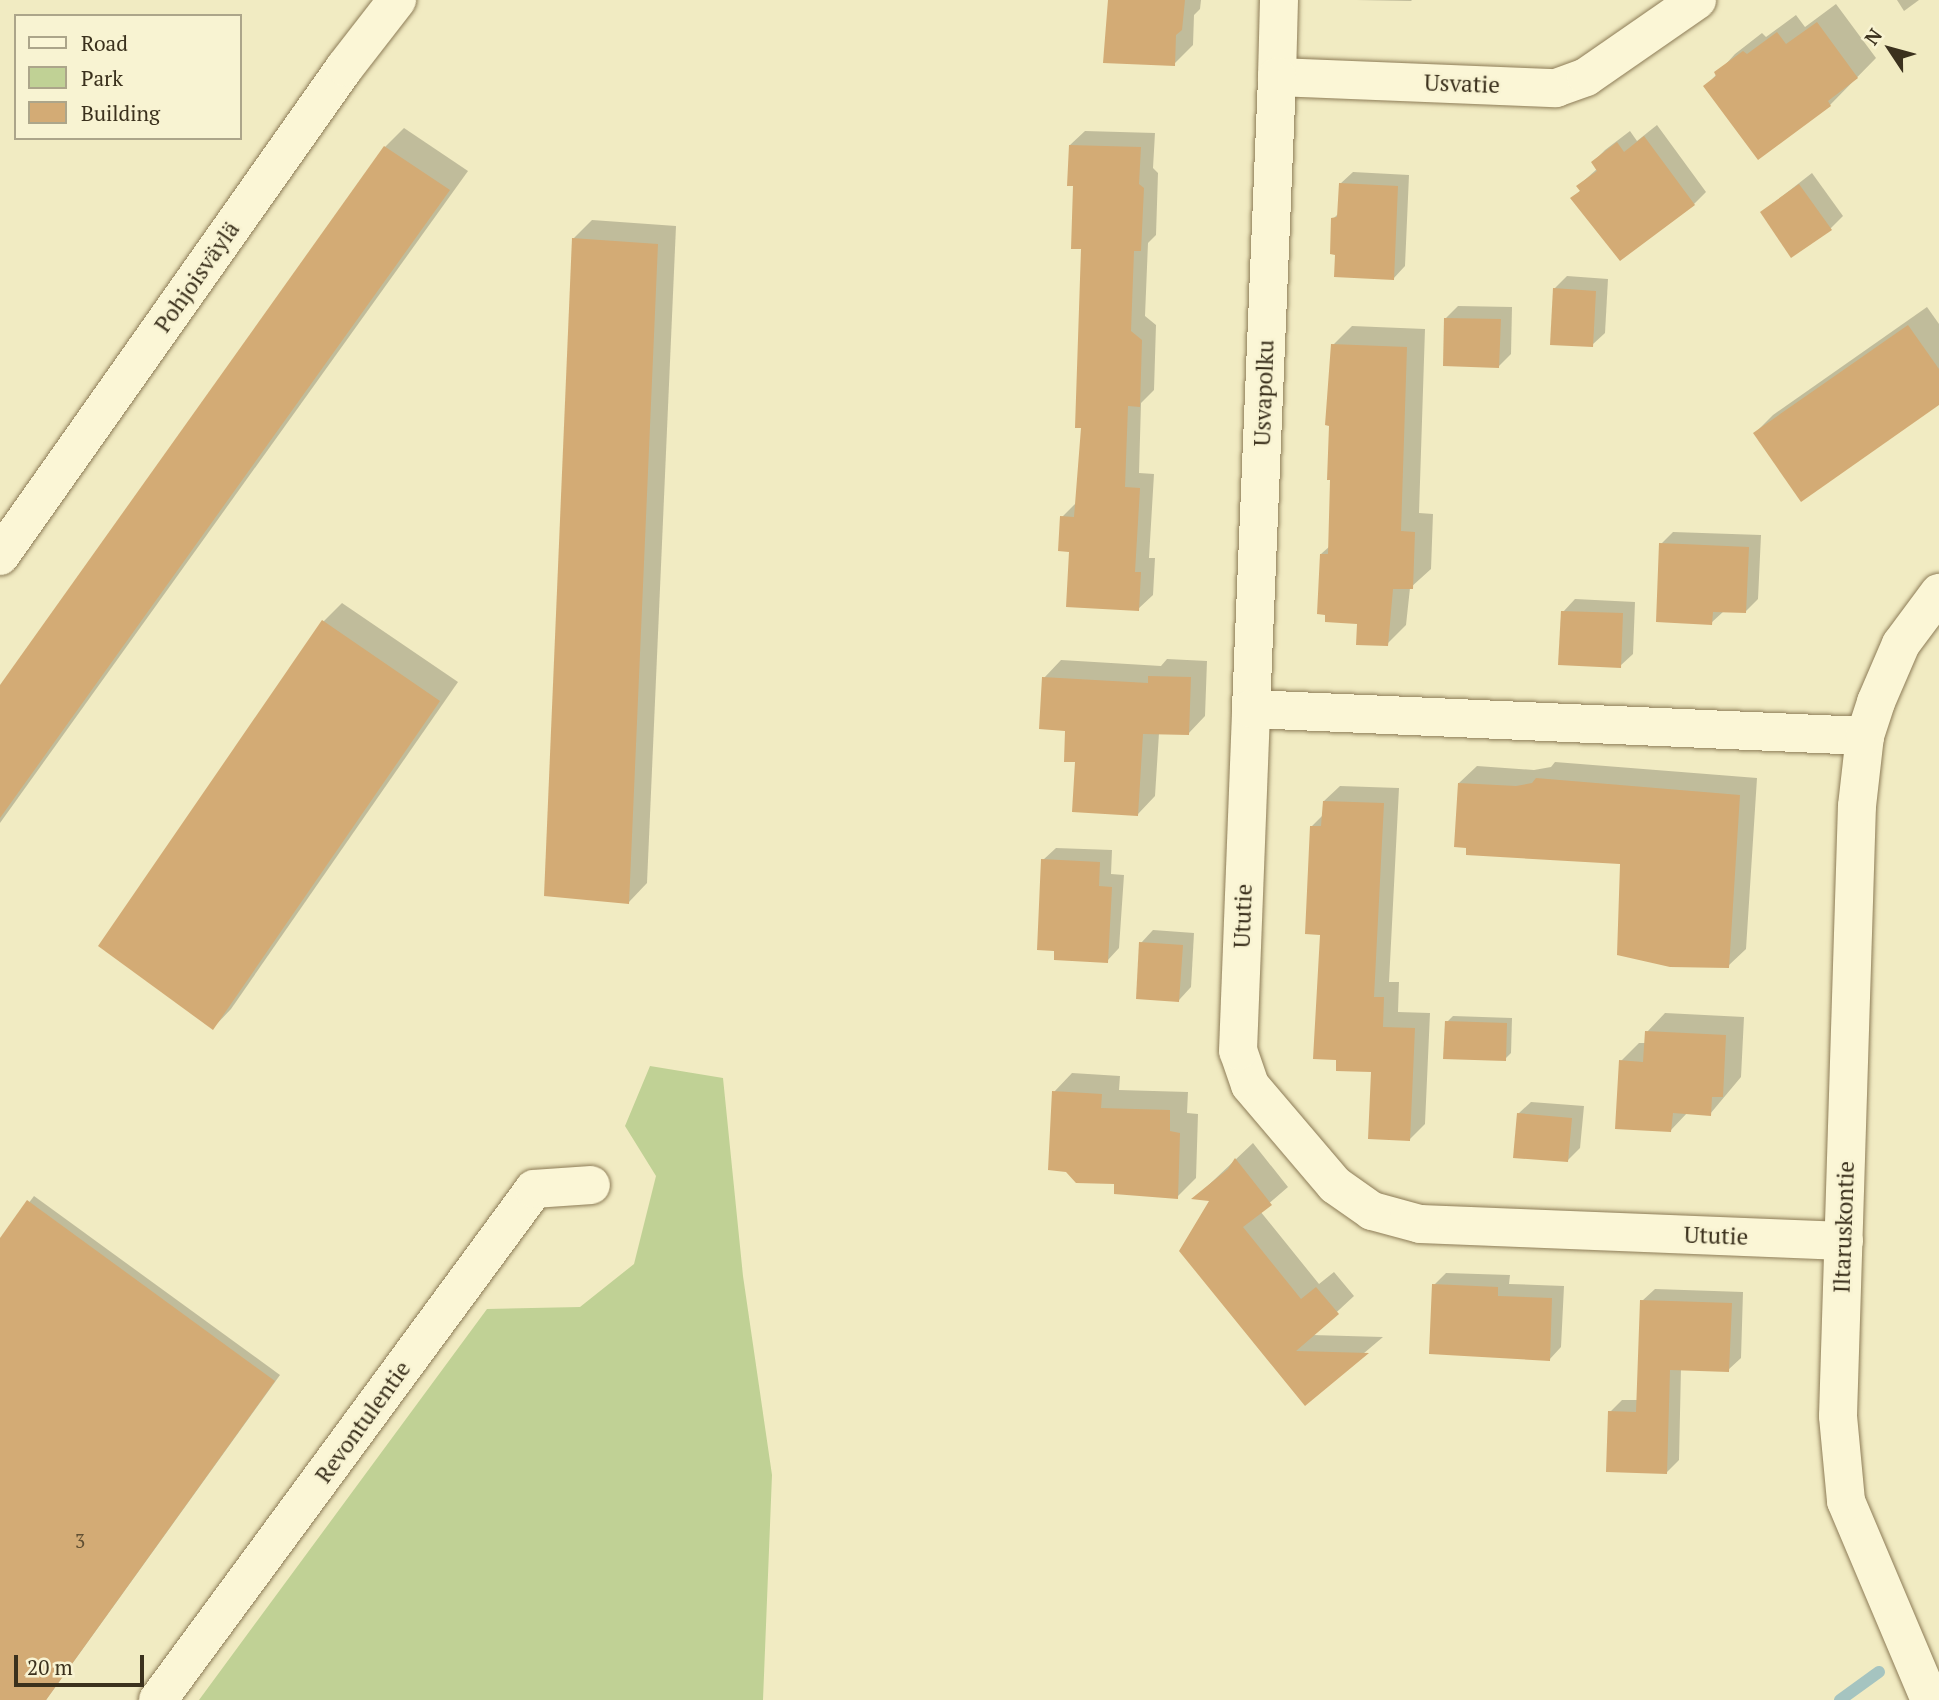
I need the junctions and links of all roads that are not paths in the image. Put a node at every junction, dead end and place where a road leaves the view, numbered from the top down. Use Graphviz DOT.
graph roads {
  1 [pos="397,0"];
  2 [pos="1279,0"];
  3 [pos="1697,0"];
  4 [pos="1277,77"];
  5 [pos="0,556"];
  6 [pos="1939,593"];
  7 [pos="1251,709"];
  8 [pos="1865,736"];
  9 [pos="591,1185"];
  10 [pos="1844,1241"];
  11 [pos="158,1700"];
  12 [pos="1930,1700"];
  1 -- 5 [label="street, Pohjoisväylä"];
  2 -- 4 [label="street"];
  3 -- 4 [label="street, Usvatie"];
  4 -- 7 [label="street, Usvapolku"];
  6 -- 8 [label="street, Iltaruskontie"];
  7 -- 8 [label="street"];
  7 -- 10 [label="street, Ututie"];
  8 -- 10 [label="street, Iltaruskontie"];
  9 -- 11 [label="street, Revontulentie"];
  10 -- 12 [label="street, Iltaruskontie"];
}
